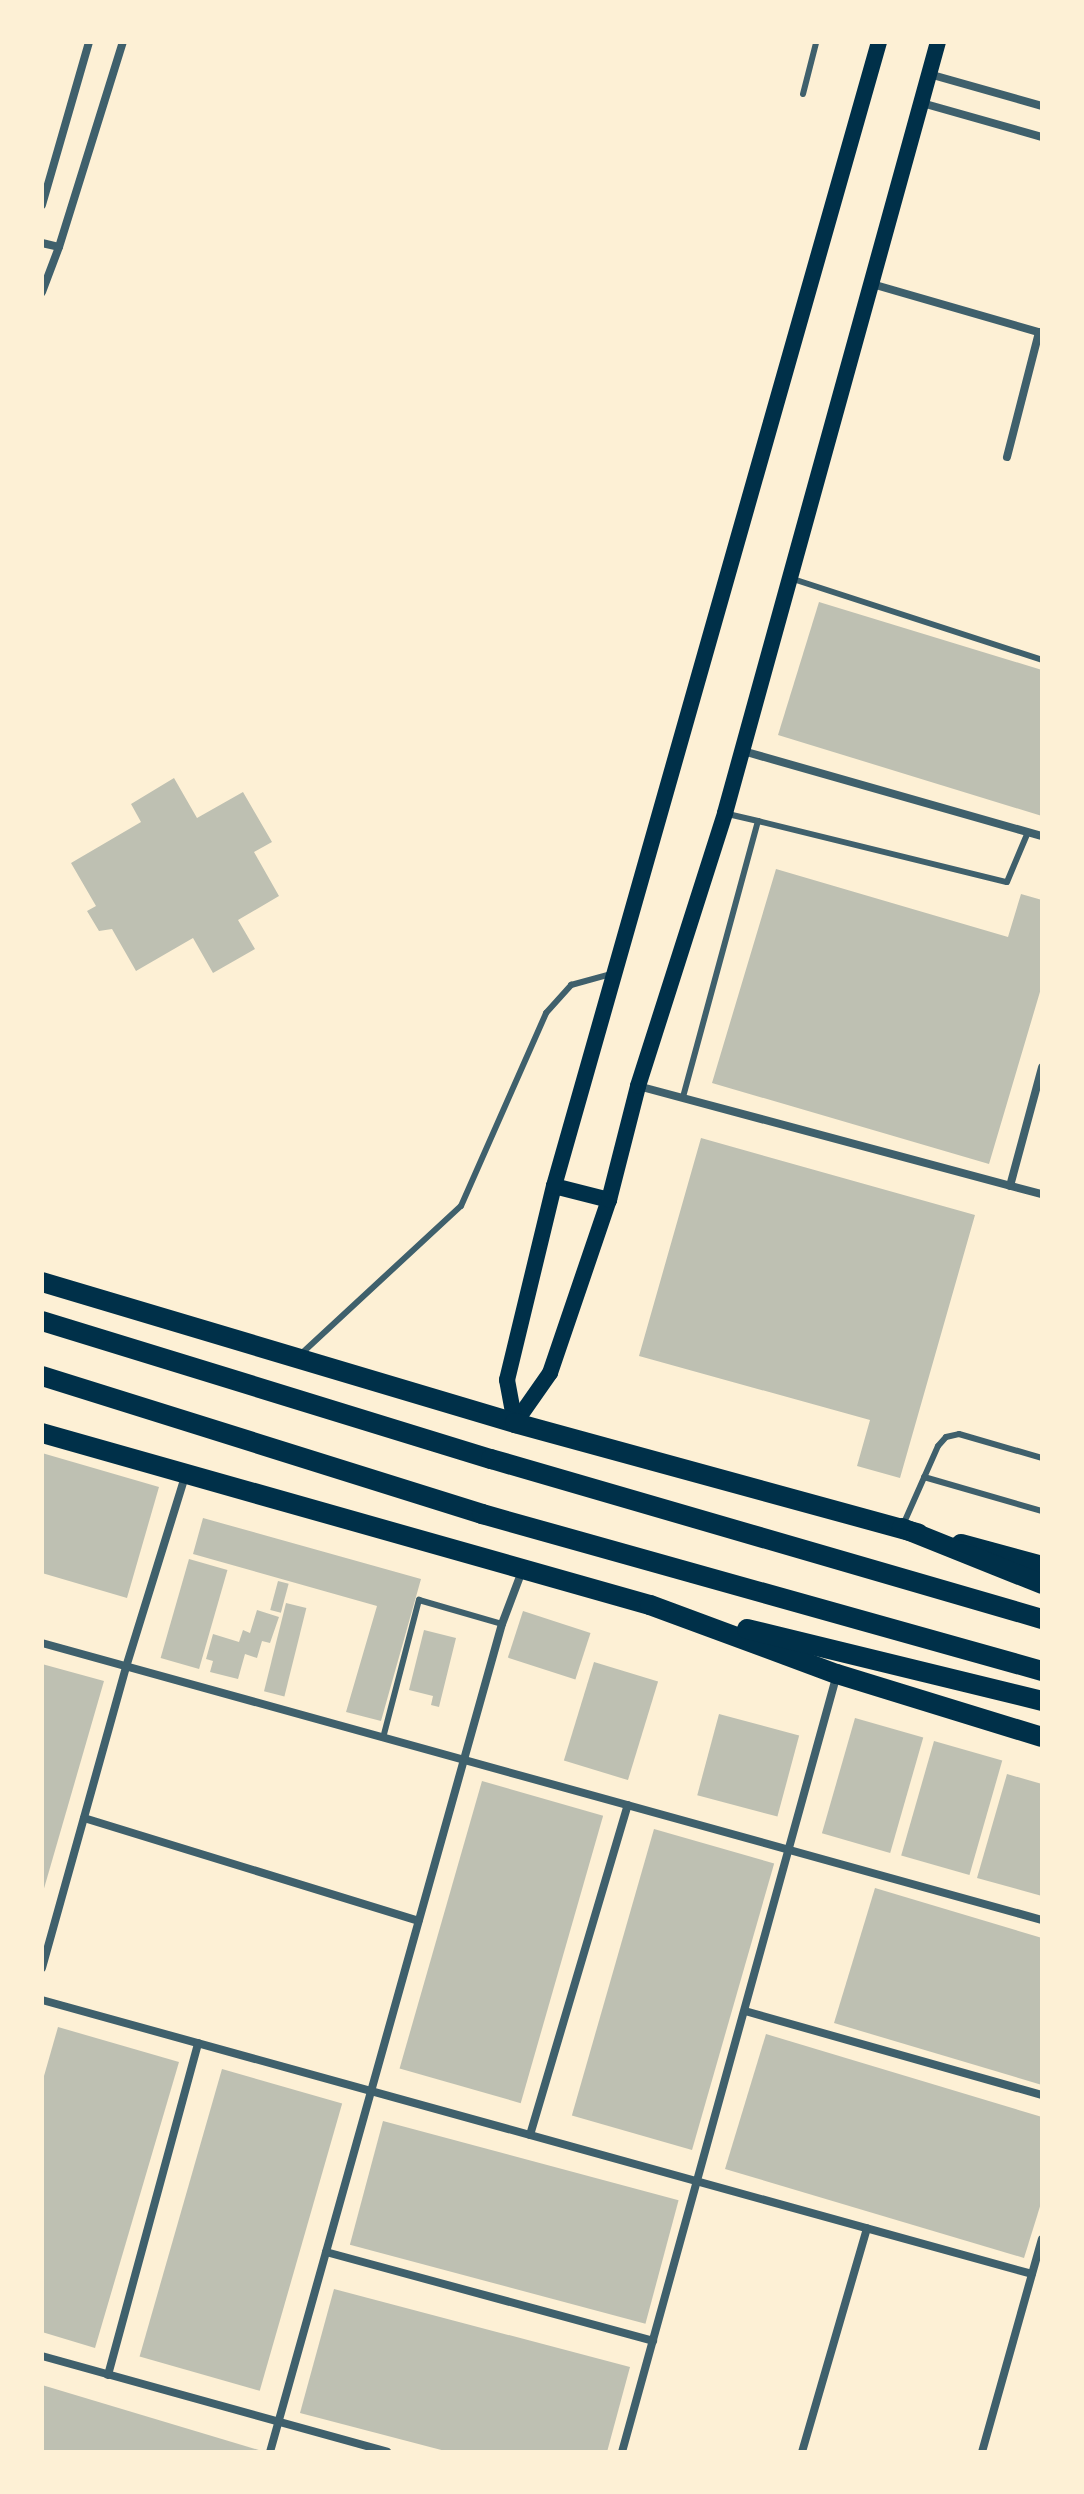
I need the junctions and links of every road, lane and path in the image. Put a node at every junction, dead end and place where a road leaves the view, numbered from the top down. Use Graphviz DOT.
graph roads {
  1 [pos="89,42"];
  2 [pos="123,42"];
  3 [pos="879,42"];
  4 [pos="938,42"];
  5 [pos="816,43"];
  6 [pos="929,74"];
  7 [pos="803,94"];
  8 [pos="921,103"];
  9 [pos="1042,106"];
  10 [pos="1042,137"];
  11 [pos="42,205"];
  12 [pos="42,243"];
  13 [pos="59,247"];
  14 [pos="871,283"];
  15 [pos="42,292"];
  16 [pos="1040,332"];
  17 [pos="1007,457"];
  18 [pos="789,578"];
  19 [pos="1042,660"];
  20 [pos="742,751"];
  21 [pos="725,813"];
  22 [pos="758,821"];
  23 [pos="1028,832"];
  24 [pos="1042,836"];
  25 [pos="618,972"];
  26 [pos="1042,1067"];
  27 [pos="638,1086"];
  28 [pos="683,1097"];
  29 [pos="554,1186"];
  30 [pos="1010,1186"];
  31 [pos="1042,1194"];
  32 [pos="609,1200"];
  33 [pos="42,1282"];
  34 [pos="42,1321"];
  35 [pos="295,1359"];
  36 [pos="42,1376"];
  37 [pos="515,1423"];
  38 [pos="43,1434"];
  39 [pos="1042,1458"];
  40 [pos="186,1473"];
  41 [pos="924,1477"];
  42 [pos="1042,1511"];
  43 [pos="902,1528"];
  44 [pos="1042,1566"];
  45 [pos="522,1571"];
  46 [pos="1042,1584"];
  47 [pos="650,1605"];
  48 [pos="1042,1619"];
  49 [pos="502,1624"];
  50 [pos="42,1643"];
  51 [pos="126,1667"];
  52 [pos="1042,1671"];
  53 [pos="837,1674"];
  54 [pos="1042,1701"];
  55 [pos="1042,1737"];
  56 [pos="383,1738"];
  57 [pos="464,1760"];
  58 [pos="628,1805"];
  59 [pos="84,1818"];
  60 [pos="789,1850"];
  61 [pos="1042,1920"];
  62 [pos="419,1921"];
  63 [pos="42,1968"];
  64 [pos="42,2000"];
  65 [pos="745,2011"];
  66 [pos="198,2043"];
  67 [pos="371,2091"];
  68 [pos="1042,2095"];
  69 [pos="530,2135"];
  70 [pos="697,2181"];
  71 [pos="867,2228"];
  72 [pos="1042,2239"];
  73 [pos="326,2252"];
  74 [pos="1032,2274"];
  75 [pos="653,2341"];
  76 [pos="42,2356"];
  77 [pos="108,2375"];
  78 [pos="279,2422"];
  79 [pos="270,2452"];
  80 [pos="387,2452"];
  81 [pos="622,2452"];
  82 [pos="802,2452"];
  83 [pos="982,2452"];
  1 -- 11 [label="street"];
  2 -- 13 [label="street"];
  3 -- 25 [label="main road"];
  4 -- 6 [label="main road"];
  5 -- 7 [label="lane"];
  6 -- 8 [label="main road"];
  6 -- 9 [label="street"];
  8 -- 10 [label="street"];
  8 -- 14 [label="main road"];
  12 -- 13 [label="street"];
  13 -- 15 [label="street"];
  14 -- 16 [label="street"];
  14 -- 18 [label="main road"];
  16 -- 17 [label="street"];
  18 -- 19 [label="lane"];
  18 -- 20 [label="main road"];
  20 -- 21 [label="main road"];
  20 -- 23 [label="street"];
  21 -- 22 [label="lane"];
  21 -- 27 [label="main road"];
  22 -- 23 [label="lane"];
  22 -- 28 [label="lane"];
  23 -- 24 [label="street"];
  25 -- 29 [label="main road"];
  25 -- 35 [label="lane"];
  26 -- 30 [label="street"];
  27 -- 28 [label="street"];
  27 -- 32 [label="main road"];
  28 -- 30 [label="street"];
  29 -- 32 [label="main road"];
  29 -- 37 [label="main road"];
  30 -- 31 [label="street"];
  32 -- 37 [label="main road"];
  33 -- 35 [label="main road"];
  34 -- 48 [label="main road"];
  35 -- 37 [label="main road"];
  36 -- 52 [label="main road"];
  37 -- 43 [label="main road"];
  38 -- 40 [label="main road"];
  39 -- 41 [label="lane"];
  40 -- 45 [label="main road"];
  40 -- 51 [label="street"];
  41 -- 42 [label="lane"];
  41 -- 43 [label="lane"];
  43 -- 44 [label="main road"];
  43 -- 46 [label="main road"];
  45 -- 47 [label="main road"];
  45 -- 49 [label="street"];
  47 -- 53 [label="main road"];
  47 -- 54 [label="main road"];
  49 -- 56 [label="lane"];
  49 -- 57 [label="street"];
  50 -- 51 [label="street"];
  51 -- 56 [label="street"];
  51 -- 59 [label="street"];
  53 -- 55 [label="main road"];
  53 -- 60 [label="street"];
  56 -- 57 [label="street"];
  57 -- 58 [label="street"];
  57 -- 62 [label="street"];
  58 -- 60 [label="street"];
  58 -- 69 [label="street"];
  59 -- 62 [label="street"];
  59 -- 63 [label="street"];
  60 -- 61 [label="street"];
  60 -- 65 [label="street"];
  62 -- 67 [label="street"];
  64 -- 66 [label="street"];
  65 -- 68 [label="street"];
  65 -- 70 [label="street"];
  66 -- 67 [label="street"];
  66 -- 77 [label="street"];
  67 -- 69 [label="street"];
  67 -- 73 [label="street"];
  69 -- 70 [label="street"];
  70 -- 71 [label="street"];
  70 -- 75 [label="street"];
  71 -- 74 [label="street"];
  71 -- 82 [label="street"];
  72 -- 74 [label="street"];
  73 -- 75 [label="street"];
  73 -- 78 [label="street"];
  74 -- 83 [label="street"];
  75 -- 81 [label="street"];
  76 -- 77 [label="street"];
  77 -- 78 [label="street"];
  78 -- 79 [label="street"];
  78 -- 80 [label="street"];
}
